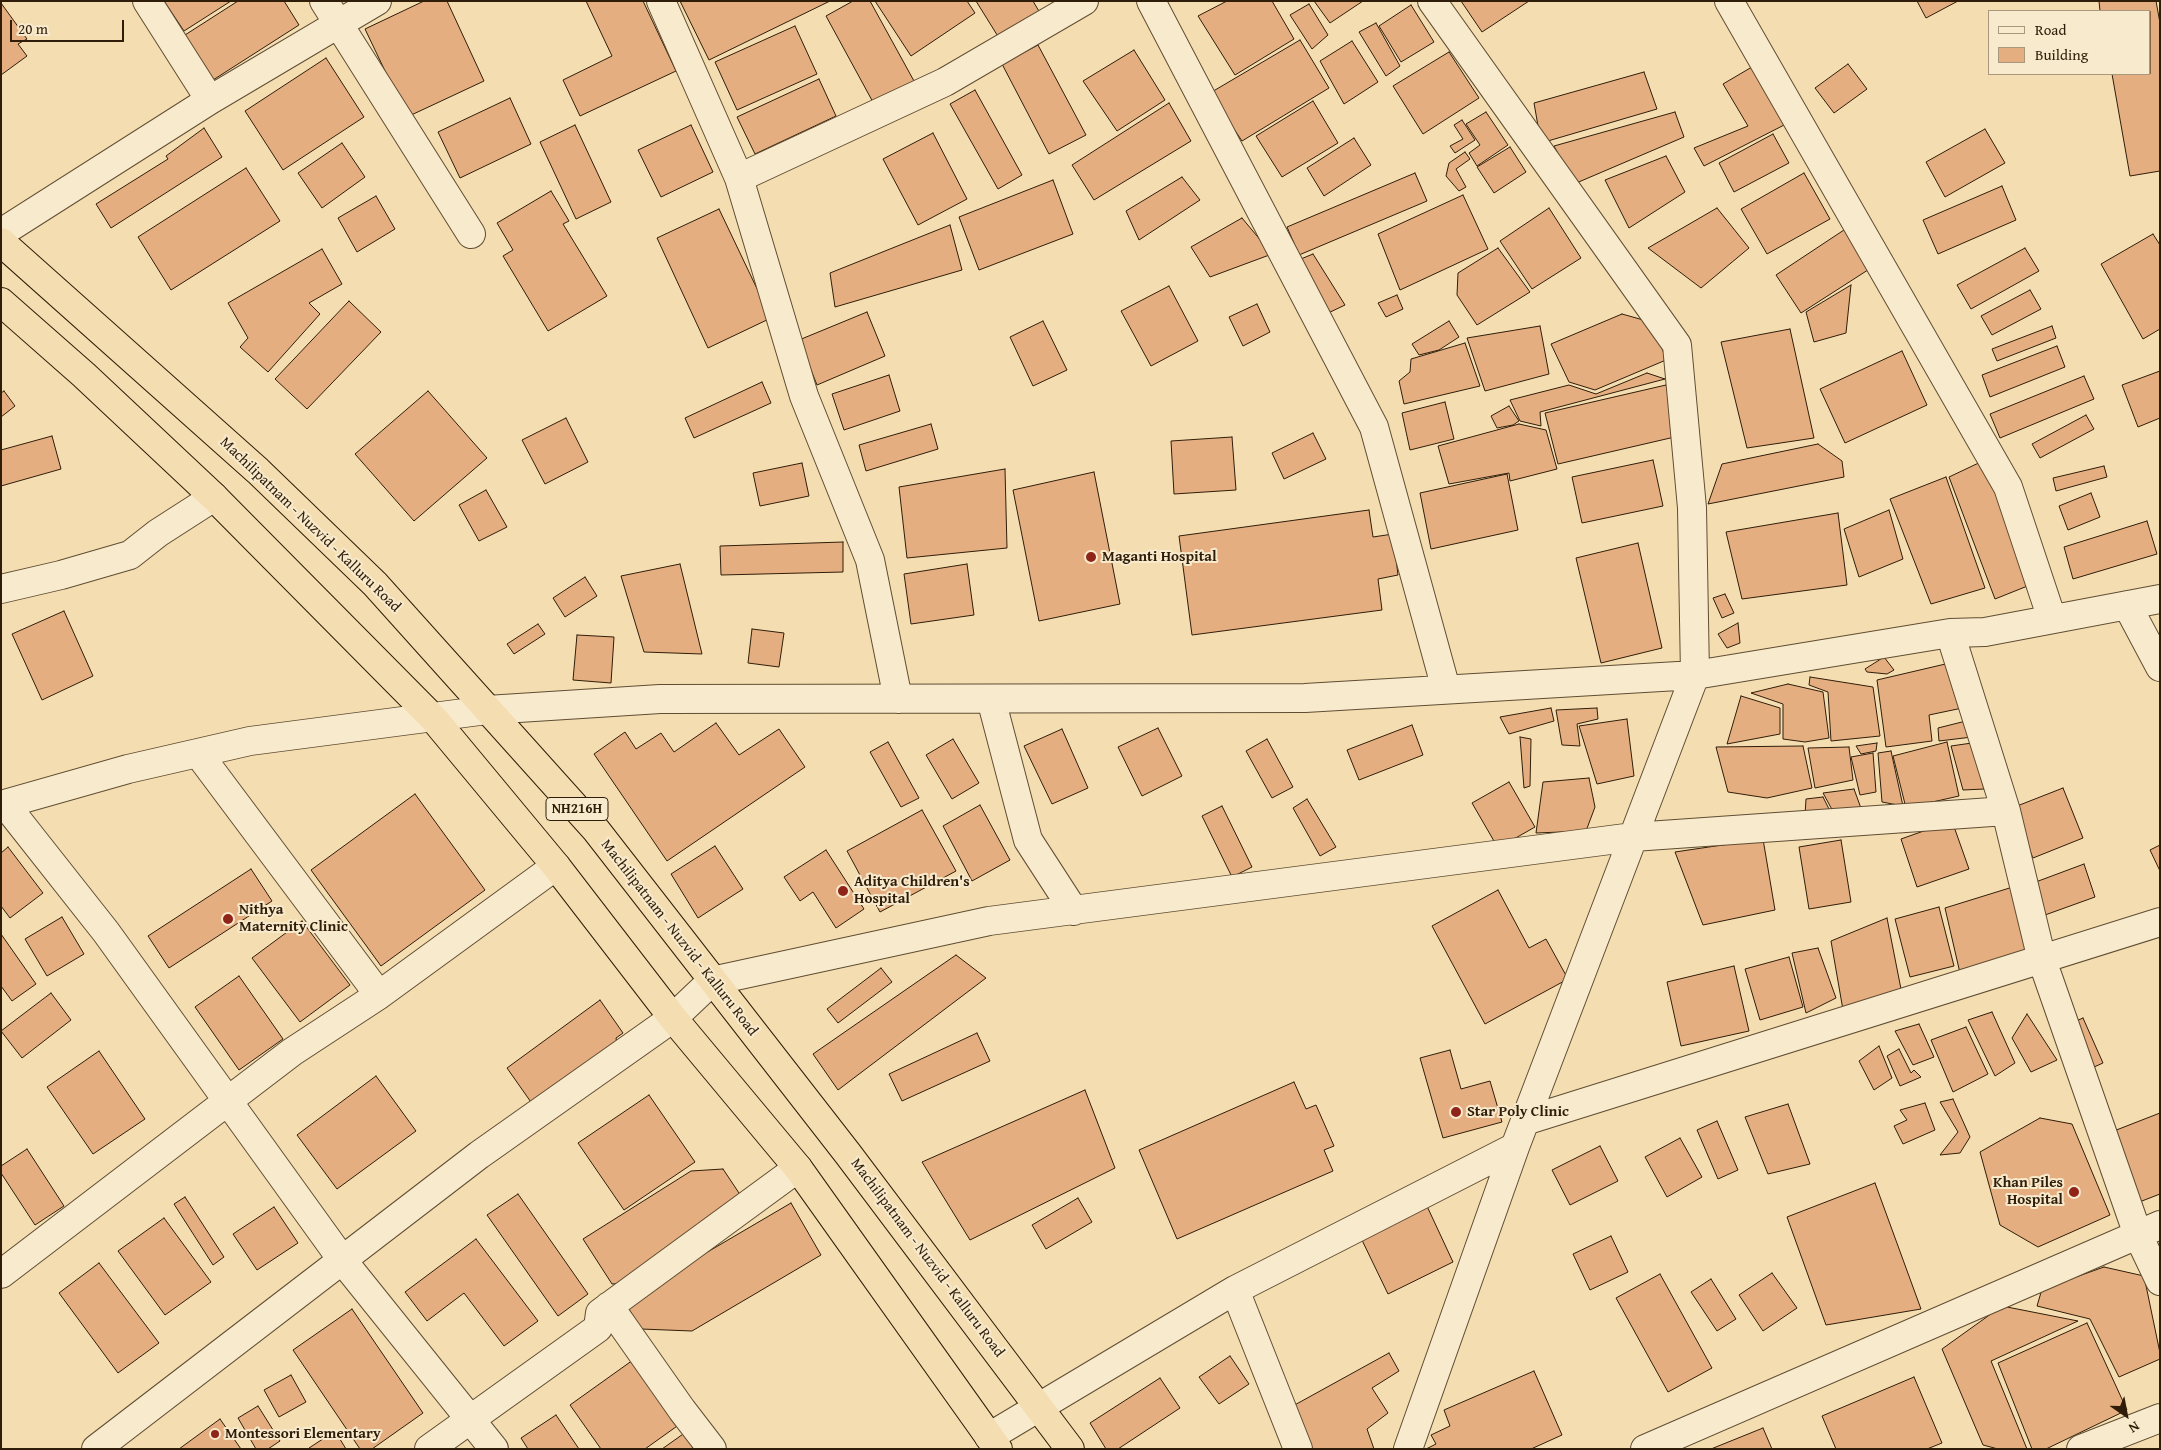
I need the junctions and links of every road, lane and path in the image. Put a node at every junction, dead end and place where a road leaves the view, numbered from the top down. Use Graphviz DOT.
graph roads {
  1 [pos="147,1"];
  2 [pos="377,1"];
  3 [pos="662,1"];
  4 [pos="1084,1"];
  5 [pos="1151,1"];
  6 [pos="1432,1"];
  7 [pos="1729,1"];
  8 [pos="331,12"];
  9 [pos="210,100"];
  10 [pos="739,178"];
  11 [pos="1,233"];
  12 [pos="470,234"];
  13 [pos="1,242"];
  14 [pos="1,302"];
  15 [pos="214,497"];
  16 [pos="1,589"];
  17 [pos="2160,599"];
  18 [pos="2127,605"];
  19 [pos="2052,619"];
  20 [pos="1950,632"];
  21 [pos="2160,667"];
  22 [pos="1694,675"];
  23 [pos="1446,689"];
  24 [pos="898,699"];
  25 [pos="991,699"];
  26 [pos="487,710"];
  27 [pos="434,719"];
  28 [pos="198,753"];
  29 [pos="3,805"];
  30 [pos="2006,811"];
  31 [pos="1633,837"];
  32 [pos="556,866"];
  33 [pos="1074,911"];
  34 [pos="2160,922"];
  35 [pos="2042,960"];
  36 [pos="712,981"];
  37 [pos="379,995"];
  38 [pos="672,1018"];
  39 [pos="228,1102"];
  40 [pos="1524,1121"];
  41 [pos="1515,1146"];
  42 [pos="798,1168"];
  43 [pos="2149,1230"];
  44 [pos="343,1261"];
  45 [pos="1,1274"];
  46 [pos="2160,1281"];
  47 [pos="1235,1290"];
  48 [pos="609,1306"];
  49 [pos="1040,1407"];
  50 [pos="2160,1418"];
  51 [pos="471,1419"];
  52 [pos="994,1443"];
  53 [pos="96,1449"];
  54 [pos="429,1449"];
  55 [pos="494,1449"];
  56 [pos="712,1449"];
  57 [pos="1070,1449"];
  58 [pos="1298,1449"];
  59 [pos="1408,1449"];
  60 [pos="1644,1449"];
  61 [pos="2081,1449"];
  1 -- 9 [label="street"];
  2 -- 8 [label="street"];
  3 -- 10 [label="street"];
  4 -- 10 [label="street"];
  5 -- 23 [label="street"];
  6 -- 22 [label="street"];
  7 -- 19 [label="street"];
  8 -- 9 [label="street"];
  8 -- 12 [label="street"];
  9 -- 11 [label="street"];
  10 -- 24 [label="street"];
  13 -- 26 [label="highway, Machilipatnam - Nuzvid - Kalluru Road / NH216H"];
  14 -- 15 [label="highway, NH216H"];
  15 -- 16 [label="street"];
  15 -- 27 [label="highway, NH216H"];
  17 -- 18 [label="street"];
  18 -- 19 [label="street"];
  18 -- 21 [label="street"];
  19 -- 20 [label="street"];
  20 -- 22 [label="street"];
  20 -- 30 [label="street"];
  22 -- 23 [label="street"];
  22 -- 31 [label="street"];
  23 -- 25 [label="street"];
  24 -- 25 [label="street"];
  24 -- 26 [label="street"];
  25 -- 33 [label="street"];
  26 -- 27 [label="street"];
  26 -- 36 [label="highway, Machilipatnam - Nuzvid - Kalluru Road / NH216H"];
  27 -- 28 [label="street"];
  27 -- 32 [label="highway, NH216H"];
  28 -- 29 [label="street"];
  28 -- 37 [label="street"];
  29 -- 39 [label="street"];
  30 -- 31 [label="street"];
  30 -- 35 [label="street"];
  31 -- 33 [label="street"];
  31 -- 40 [label="street"];
  32 -- 37 [label="street"];
  32 -- 38 [label="highway, NH216H"];
  33 -- 36 [label="street"];
  34 -- 35 [label="street"];
  35 -- 40 [label="street"];
  35 -- 43 [label="street"];
  36 -- 38 [label="street"];
  36 -- 49 [label="highway, Machilipatnam - Nuzvid - Kalluru Road / NH216H"];
  37 -- 39 [label="street"];
  38 -- 42 [label="highway, NH216H"];
  38 -- 44 [label="street"];
  39 -- 44 [label="street"];
  39 -- 45 [label="street"];
  40 -- 41 [label="street"];
  41 -- 47 [label="street"];
  41 -- 59 [label="street"];
  42 -- 48 [label="street"];
  42 -- 52 [label="highway, NH216H"];
  43 -- 46 [label="street"];
  43 -- 60 [label="street"];
  44 -- 51 [label="street"];
  44 -- 53 [label="street"];
  47 -- 49 [label="street"];
  47 -- 58 [label="street"];
  48 -- 51 [label="street"];
  48 -- 56 [label="street"];
  49 -- 52 [label="street"];
  49 -- 57 [label="highway, Machilipatnam - Nuzvid - Kalluru Road / NH216H"];
  50 -- 61 [label="street"];
  51 -- 54 [label="street"];
  51 -- 55 [label="street"];
}
